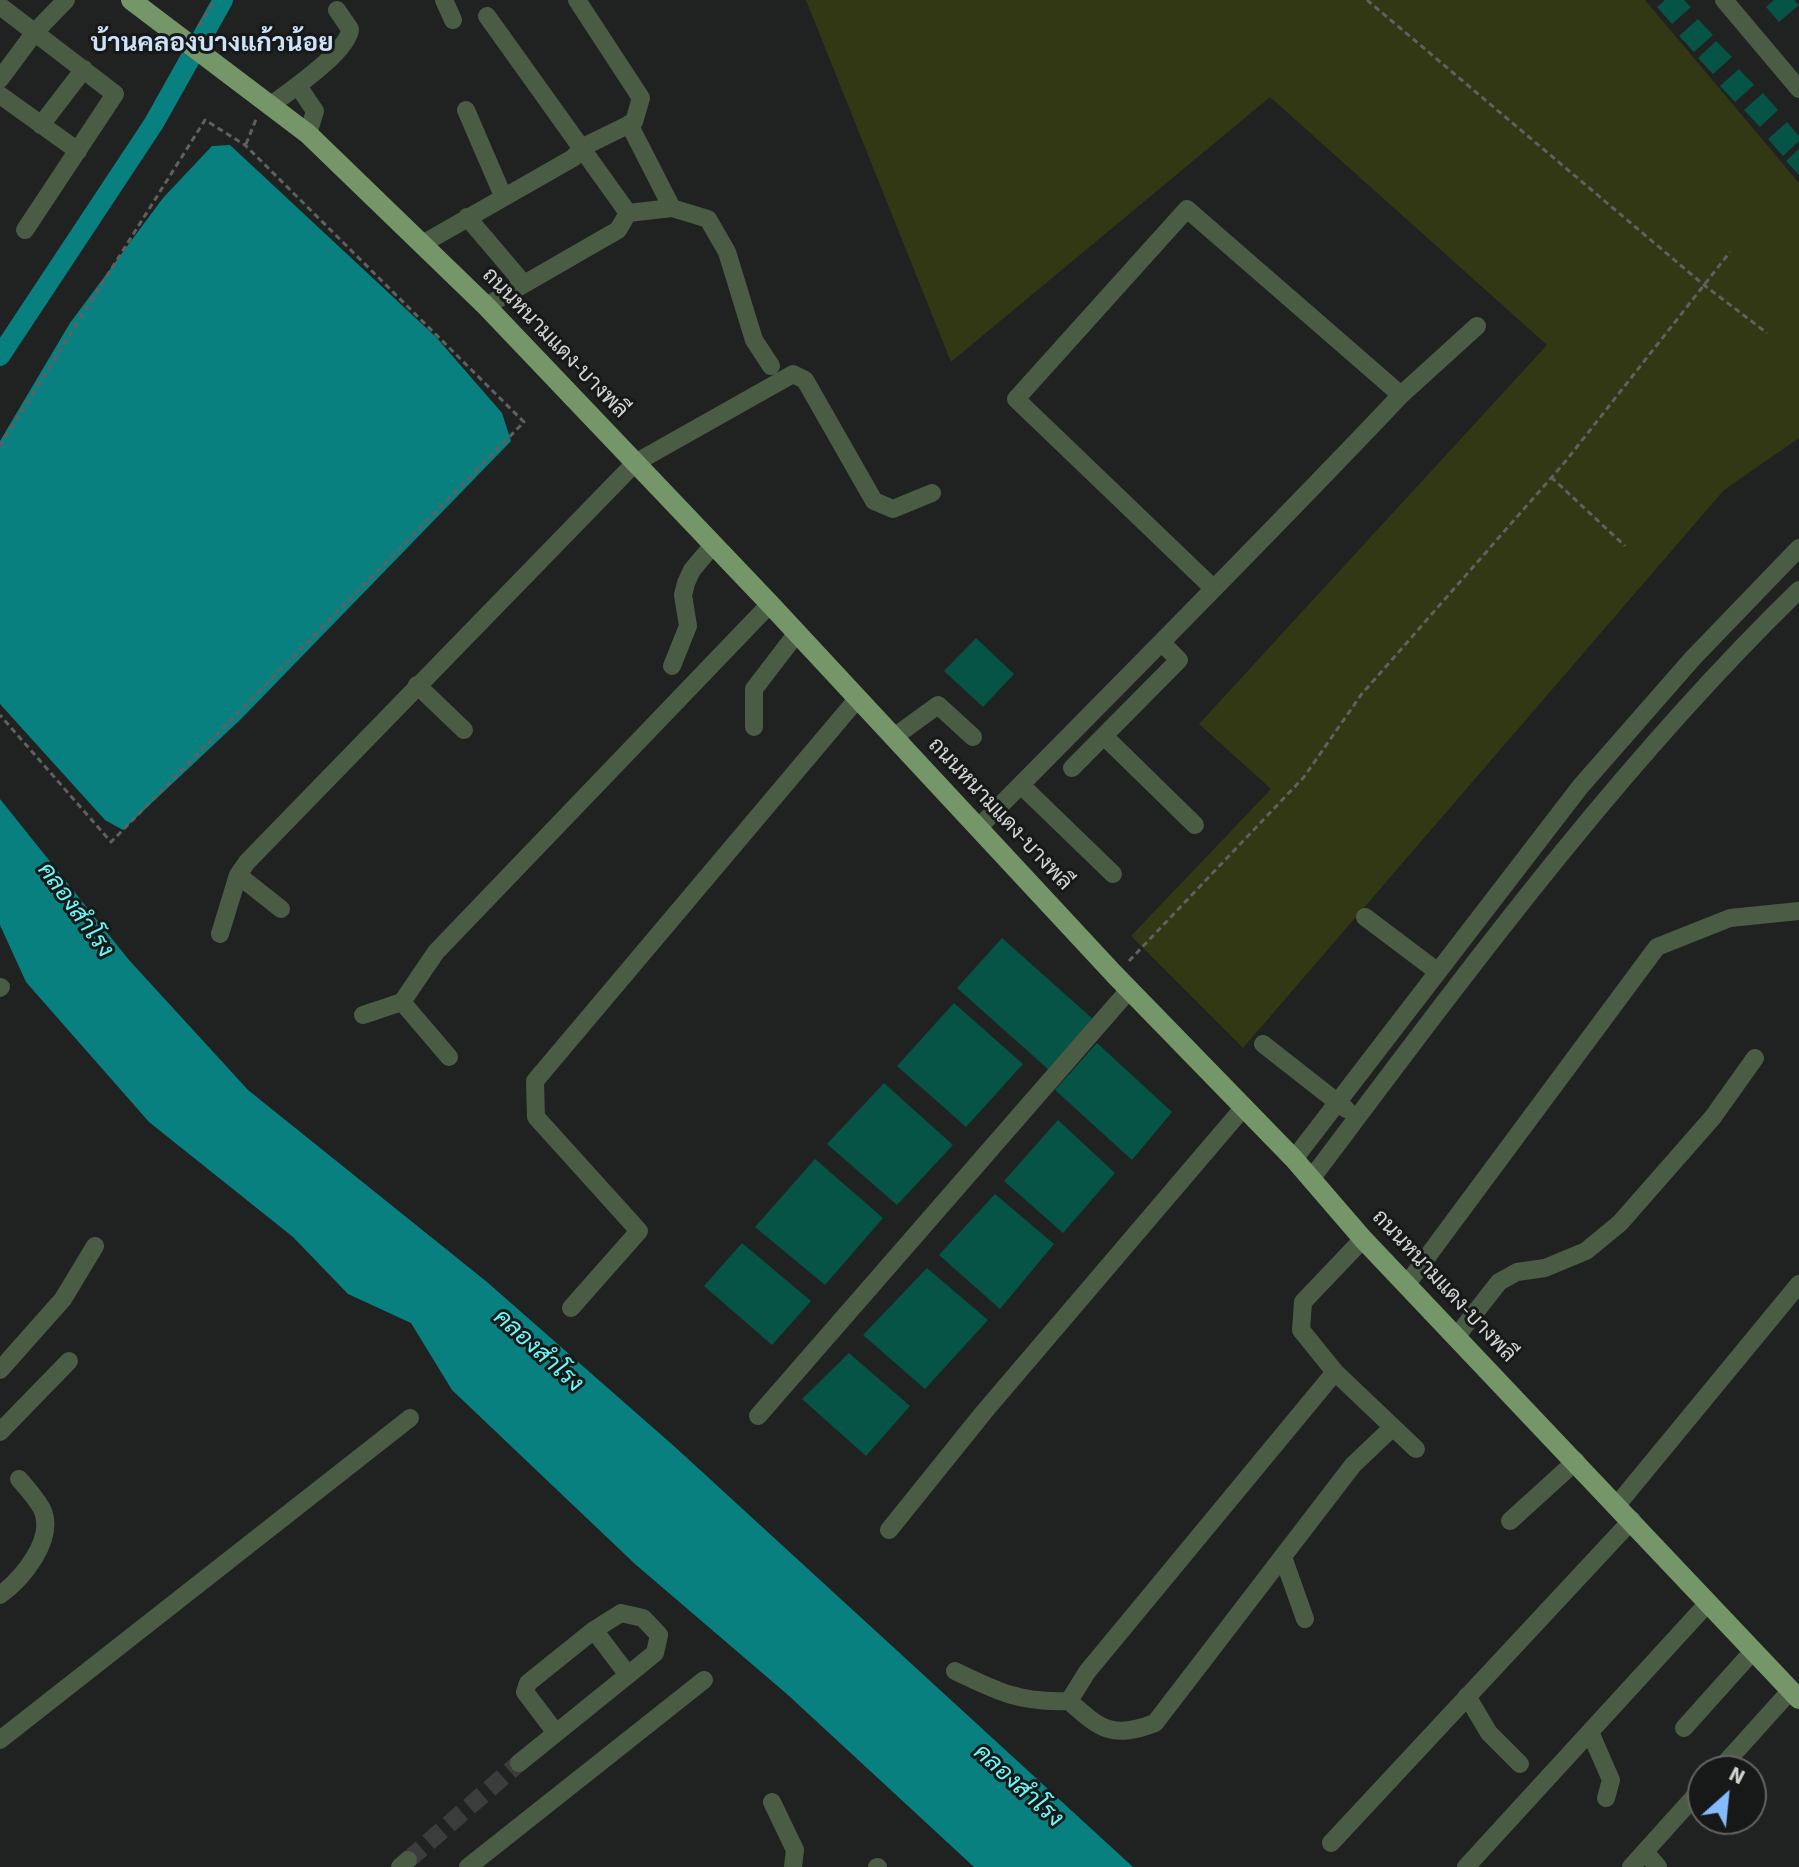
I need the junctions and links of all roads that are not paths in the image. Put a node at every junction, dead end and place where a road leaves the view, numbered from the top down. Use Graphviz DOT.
graph roads {
  1 [pos="66,0"];
  2 [pos="131,0"];
  3 [pos="444,0"];
  4 [pos="577,0"];
  5 [pos="1724,0"];
  6 [pos="0,6"];
  7 [pos="337,10"];
  8 [pos="487,16"];
  9 [pos="453,20"];
  10 [pos="35,32"];
  11 [pos="84,69"];
  12 [pos="0,79"];
  13 [pos="298,86"];
  14 [pos="1799,89"];
  15 [pos="0,95"];
  16 [pos="268,102"];
  17 [pos="466,110"];
  18 [pos="629,124"];
  19 [pos="41,125"];
  20 [pos="308,134"];
  21 [pos="583,147"];
  22 [pos="78,151"];
  23 [pos="503,196"];
  24 [pos="672,208"];
  25 [pos="628,213"];
  26 [pos="467,217"];
  27 [pos="25,230"];
  28 [pos="424,243"];
  29 [pos="524,284"];
  30 [pos="486,306"];
  31 [pos="1477,326"];
  32 [pos="771,366"];
  33 [pos="1401,395"];
  34 [pos="635,463"];
  35 [pos="932,493"];
  36 [pos="713,545"];
  37 [pos="1799,548"];
  38 [pos="1214,589"];
  39 [pos="1799,590"];
  40 [pos="770,604"];
  41 [pos="797,633"];
  42 [pos="1162,643"];
  43 [pos="672,666"];
  44 [pos="417,685"];
  45 [pos="858,698"];
  46 [pos="754,727"];
  47 [pos="464,730"];
  48 [pos="1104,736"];
  49 [pos="894,737"];
  50 [pos="973,737"];
  51 [pos="1072,768"];
  52 [pos="1021,785"];
  53 [pos="1195,825"];
  54 [pos="978,828"];
  55 [pos="1113,874"];
  56 [pos="238,875"];
  57 [pos="281,909"];
  58 [pos="1799,911"];
  59 [pos="1365,917"];
  60 [pos="220,934"];
  61 [pos="1438,972"];
  62 [pos="1122,983"];
  63 [pos="402,1002"];
  64 [pos="363,1015"];
  65 [pos="1263,1044"];
  66 [pos="449,1057"];
  67 [pos="1755,1058"];
  68 [pos="1338,1102"];
  69 [pos="1244,1107"];
  70 [pos="1357,1118"];
  71 [pos="1294,1159"];
  72 [pos="1311,1179"];
  73 [pos="1363,1239"];
  74 [pos="95,1246"];
  75 [pos="1407,1284"];
  76 [pos="1799,1284"];
  77 [pos="571,1308"];
  78 [pos="1456,1337"];
  79 [pos="69,1361"];
  80 [pos="0,1370"];
  81 [pos="1335,1372"];
  82 [pos="758,1416"];
  83 [pos="410,1418"];
  84 [pos="1393,1427"];
  85 [pos="0,1432"];
  86 [pos="1416,1449"];
  87 [pos="1576,1461"];
  88 [pos="19,1479"];
  89 [pos="1617,1505"];
  90 [pos="1632,1520"];
  91 [pos="1510,1521"];
  92 [pos="889,1530"];
  93 [pos="1283,1557"];
  94 [pos="0,1595"];
  95 [pos="1708,1603"];
  96 [pos="1305,1619"];
  97 [pos="594,1630"];
  98 [pos="1753,1651"];
  99 [pos="955,1671"];
  100 [pos="628,1675"];
  101 [pos="704,1680"];
  102 [pos="1795,1694"];
  103 [pos="1467,1696"];
  104 [pos="1069,1701"];
  105 [pos="1684,1728"];
  106 [pos="1590,1732"];
  107 [pos="556,1733"];
  108 [pos="0,1740"];
  109 [pos="1734,1755"];
  110 [pos="519,1763"];
  111 [pos="1520,1764"];
  112 [pos="1606,1798"];
  113 [pos="772,1802"];
  114 [pos="1687,1805"];
  115 [pos="1331,1843"];
  116 [pos="1645,1852"];
  117 [pos="468,1867"];
  118 [pos="793,1867"];
  119 [pos="1466,1867"];
  120 [pos="1631,1867"];
  121 [pos="1658,1867"];
  1 -- 10 [label="street"];
  2 -- 16 [label="main road, ถนนหนามแดง-บางพลี"];
  3 -- 9 [label="street"];
  4 -- 18 [label="street"];
  5 -- 14 [label="street"];
  6 -- 10 [label="street"];
  7 -- 13 [label="street"];
  8 -- 21 [label="street"];
  10 -- 11 [label="street"];
  10 -- 12 [label="street"];
  11 -- 19 [label="street"];
  11 -- 22 [label="street"];
  13 -- 16 [label="street"];
  13 -- 20 [label="street"];
  15 -- 19 [label="street"];
  16 -- 20 [label="main road, ถนนหนามแดง-บางพลี"];
  17 -- 23 [label="street"];
  18 -- 21 [label="street"];
  18 -- 24 [label="street"];
  19 -- 22 [label="street"];
  20 -- 28 [label="main road, ถนนหนามแดง-บางพลี"];
  21 -- 23 [label="street"];
  21 -- 25 [label="street"];
  22 -- 27 [label="street"];
  23 -- 26 [label="street"];
  24 -- 25 [label="street"];
  24 -- 32 [label="street"];
  25 -- 29 [label="street"];
  26 -- 28 [label="street"];
  26 -- 29 [label="street"];
  28 -- 30 [label="main road, ถนนหนามแดง-บางพลี"];
  29 -- 30 [label="street"];
  30 -- 34 [label="main road, ถนนหนามแดง-บางพลี"];
  31 -- 33 [label="street"];
  33 -- 38 [label="street"];
  33 -- 38 [label="street"];
  34 -- 35 [label="street"];
  34 -- 36 [label="main road, ถนนหนามแดง-บางพลี"];
  34 -- 44 [label="street"];
  36 -- 40 [label="main road, ถนนหนามแดง-บางพลี"];
  36 -- 43 [label="street"];
  37 -- 61 [label="street"];
  38 -- 42 [label="street"];
  39 -- 70 [label="street"];
  40 -- 41 [label="main road, ถนนหนามแดง-บางพลี"];
  40 -- 63 [label="street"];
  41 -- 45 [label="main road, ถนนหนามแดง-บางพลี"];
  41 -- 46 [label="street"];
  42 -- 48 [label="street"];
  42 -- 52 [label="street"];
  44 -- 47 [label="street"];
  44 -- 56 [label="street"];
  45 -- 49 [label="main road, ถนนหนามแดง-บางพลี"];
  45 -- 77 [label="street"];
  48 -- 51 [label="street"];
  48 -- 53 [label="street"];
  49 -- 50 [label="street"];
  49 -- 54 [label="main road, ถนนหนามแดง-บางพลี"];
  52 -- 54 [label="street"];
  52 -- 55 [label="street"];
  54 -- 62 [label="main road, ถนนหนามแดง-บางพลี"];
  56 -- 57 [label="street"];
  56 -- 60 [label="street"];
  58 -- 75 [label="street"];
  59 -- 61 [label="street"];
  61 -- 68 [label="street"];
  62 -- 69 [label="main road, ถนนหนามแดง-บางพลี"];
  62 -- 82 [label="street"];
  63 -- 64 [label="street"];
  63 -- 66 [label="street"];
  65 -- 68 [label="street"];
  67 -- 78 [label="street"];
  68 -- 70 [label="street"];
  68 -- 71 [label="street"];
  69 -- 71 [label="main road, ถนนหนามแดง-บางพลี"];
  69 -- 92 [label="street"];
  70 -- 72 [label="street"];
  71 -- 72 [label="main road, ถนนหนามแดง-บางพลี"];
  72 -- 73 [label="main road, ถนนหนามแดง-บางพลี"];
  73 -- 75 [label="main road, ถนนหนามแดง-บางพลี"];
  73 -- 81 [label="street"];
  74 -- 80 [label="street"];
  75 -- 78 [label="main road, ถนนหนามแดง-บางพลี"];
  76 -- 89 [label="street"];
  78 -- 87 [label="main road, ถนนหนามแดง-บางพลี"];
  79 -- 85 [label="street"];
  81 -- 84 [label="street"];
  81 -- 104 [label="street"];
  83 -- 108 [label="street"];
  84 -- 86 [label="street"];
  84 -- 93 [label="street"];
  87 -- 89 [label="main road, ถนนหนามแดง-บางพลี"];
  87 -- 91 [label="street"];
  88 -- 94 [label="street"];
  89 -- 90 [label="main road, ถนนหนามแดง-บางพลี"];
  90 -- 95 [label="main road, ถนนหนามแดง-บางพลี"];
  90 -- 103 [label="street"];
  93 -- 96 [label="street"];
  93 -- 104 [label="street"];
  95 -- 98 [label="main road, ถนนหนามแดง-บางพลี"];
  95 -- 106 [label="street"];
  97 -- 100 [label="street"];
  97 -- 100 [label="street"];
  97 -- 107 [label="street"];
  98 -- 102 [label="main road, ถนนหนามแดง-บางพลี"];
  98 -- 105 [label="street"];
  99 -- 104 [label="street"];
  100 -- 107 [label="street"];
  101 -- 117 [label="street"];
  102 -- 109 [label="street"];
  103 -- 111 [label="street"];
  103 -- 115 [label="street"];
  106 -- 112 [label="street"];
  106 -- 119 [label="street"];
  107 -- 110 [label="street"];
  113 -- 118 [label="street"];
  114 -- 116 [label="street"];
  116 -- 120 [label="street"];
  116 -- 121 [label="street"];
}
